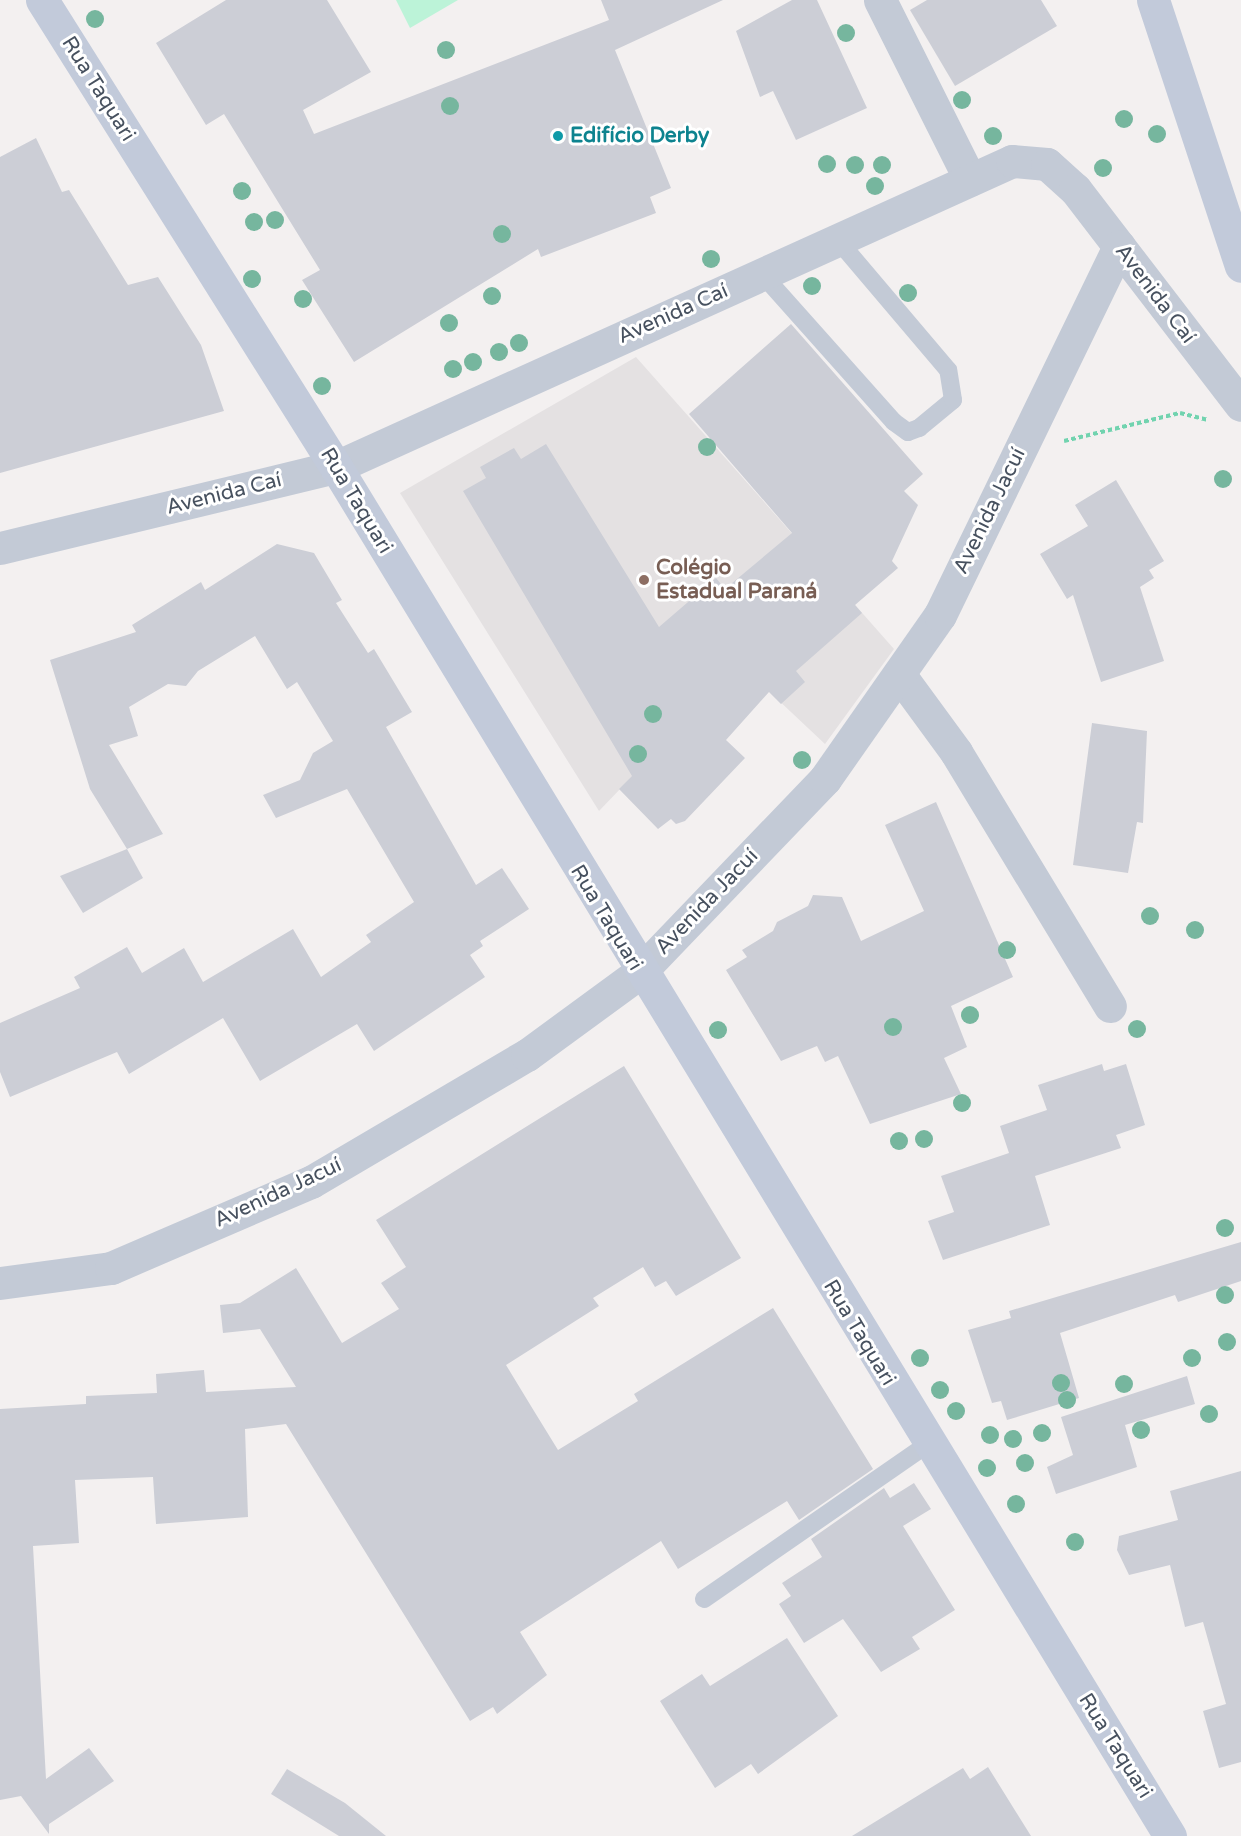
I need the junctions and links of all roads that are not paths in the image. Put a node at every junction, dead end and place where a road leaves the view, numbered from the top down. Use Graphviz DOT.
graph roads {
  1 [pos="42,0"];
  2 [pos="880,0"];
  3 [pos="1153,0"];
  4 [pos="970,180"];
  5 [pos="837,239"];
  6 [pos="1119,246"];
  7 [pos="1241,266"];
  8 [pos="762,274"];
  9 [pos="1231,414"];
  10 [pos="336,467"];
  11 [pos="0,548"];
  12 [pos="899,674"];
  13 [pos="639,973"];
  14 [pos="1110,1006"];
  15 [pos="0,1283"];
  16 [pos="928,1444"];
  17 [pos="704,1599"];
  18 [pos="1170,1836"];
  1 -- 10 [label="street, Rua Taquari"];
  2 -- 4 [label="street"];
  3 -- 7 [label="street"];
  4 -- 5 [label="street, Avenida Caí"];
  4 -- 6 [label="street, Avenida Caí"];
  5 -- 8 [label="street, Avenida Caí"];
  5 -- 8 [label="lane"];
  6 -- 9 [label="street, Avenida Caí"];
  6 -- 12 [label="street, Avenida Jacuí"];
  8 -- 10 [label="street, Avenida Caí"];
  10 -- 11 [label="street, Avenida Caí"];
  10 -- 13 [label="street, Rua Taquari"];
  12 -- 13 [label="street, Avenida Jacuí"];
  12 -- 14 [label="street"];
  13 -- 15 [label="street, Avenida Jacuí"];
  13 -- 16 [label="street, Rua Taquari"];
  16 -- 17 [label="lane"];
  16 -- 18 [label="street, Rua Taquari"];
}
